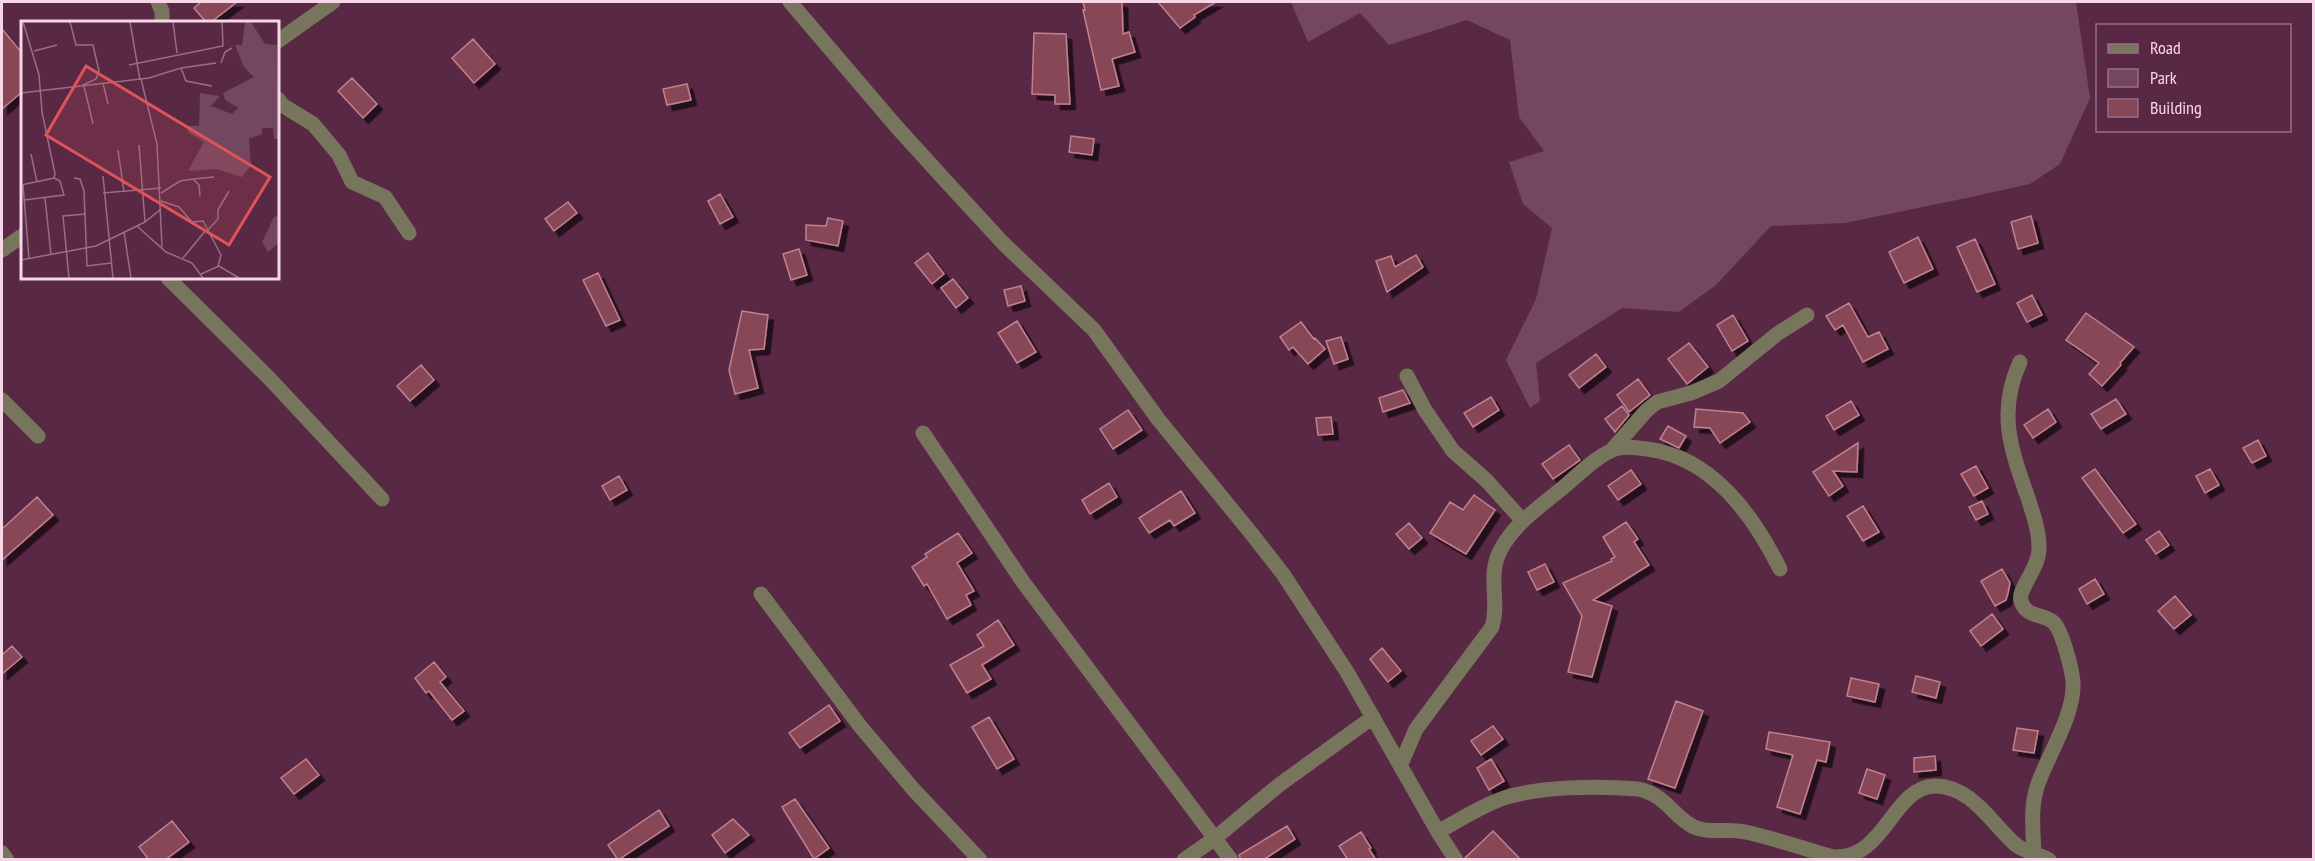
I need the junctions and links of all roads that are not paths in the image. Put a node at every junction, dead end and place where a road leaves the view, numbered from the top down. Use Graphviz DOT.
graph roads {
  1 [pos="333,2"];
  2 [pos="790,2"];
  3 [pos="279,40"];
  4 [pos="279,100"];
  5 [pos="409,233"];
  6 [pos="21,237"];
  7 [pos="2,250"];
  8 [pos="169,279"];
  9 [pos="1807,315"];
  10 [pos="2020,362"];
  11 [pos="1407,376"];
  12 [pos="2,400"];
  13 [pos="923,433"];
  14 [pos="38,436"];
  15 [pos="1612,450"];
  16 [pos="382,499"];
  17 [pos="1523,521"];
  18 [pos="1780,569"];
  19 [pos="761,594"];
  20 [pos="1373,717"];
  21 [pos="1401,764"];
  22 [pos="1438,832"];
  23 [pos="1214,839"];
  24 [pos="2,853"];
  25 [pos="2026,854"];
  26 [pos="7,860"];
  27 [pos="980,860"];
  28 [pos="1184,860"];
  29 [pos="1231,860"];
  30 [pos="1456,860"];
  31 [pos="2049,860"];
  1 -- 3 [label="street"];
  2 -- 20 [label="street"];
  4 -- 5 [label="street"];
  6 -- 7 [label="street"];
  8 -- 16 [label="street"];
  9 -- 15 [label="street"];
  10 -- 25 [label="street"];
  11 -- 17 [label="street"];
  12 -- 14 [label="street"];
  13 -- 23 [label="street"];
  15 -- 17 [label="street"];
  15 -- 18 [label="street"];
  17 -- 21 [label="street"];
  19 -- 27 [label="street"];
  20 -- 21 [label="street"];
  20 -- 23 [label="street"];
  21 -- 22 [label="street"];
  22 -- 25 [label="street"];
  22 -- 30 [label="street"];
  23 -- 28 [label="street"];
  23 -- 29 [label="street"];
  24 -- 26 [label="street"];
  25 -- 31 [label="street"];
}
